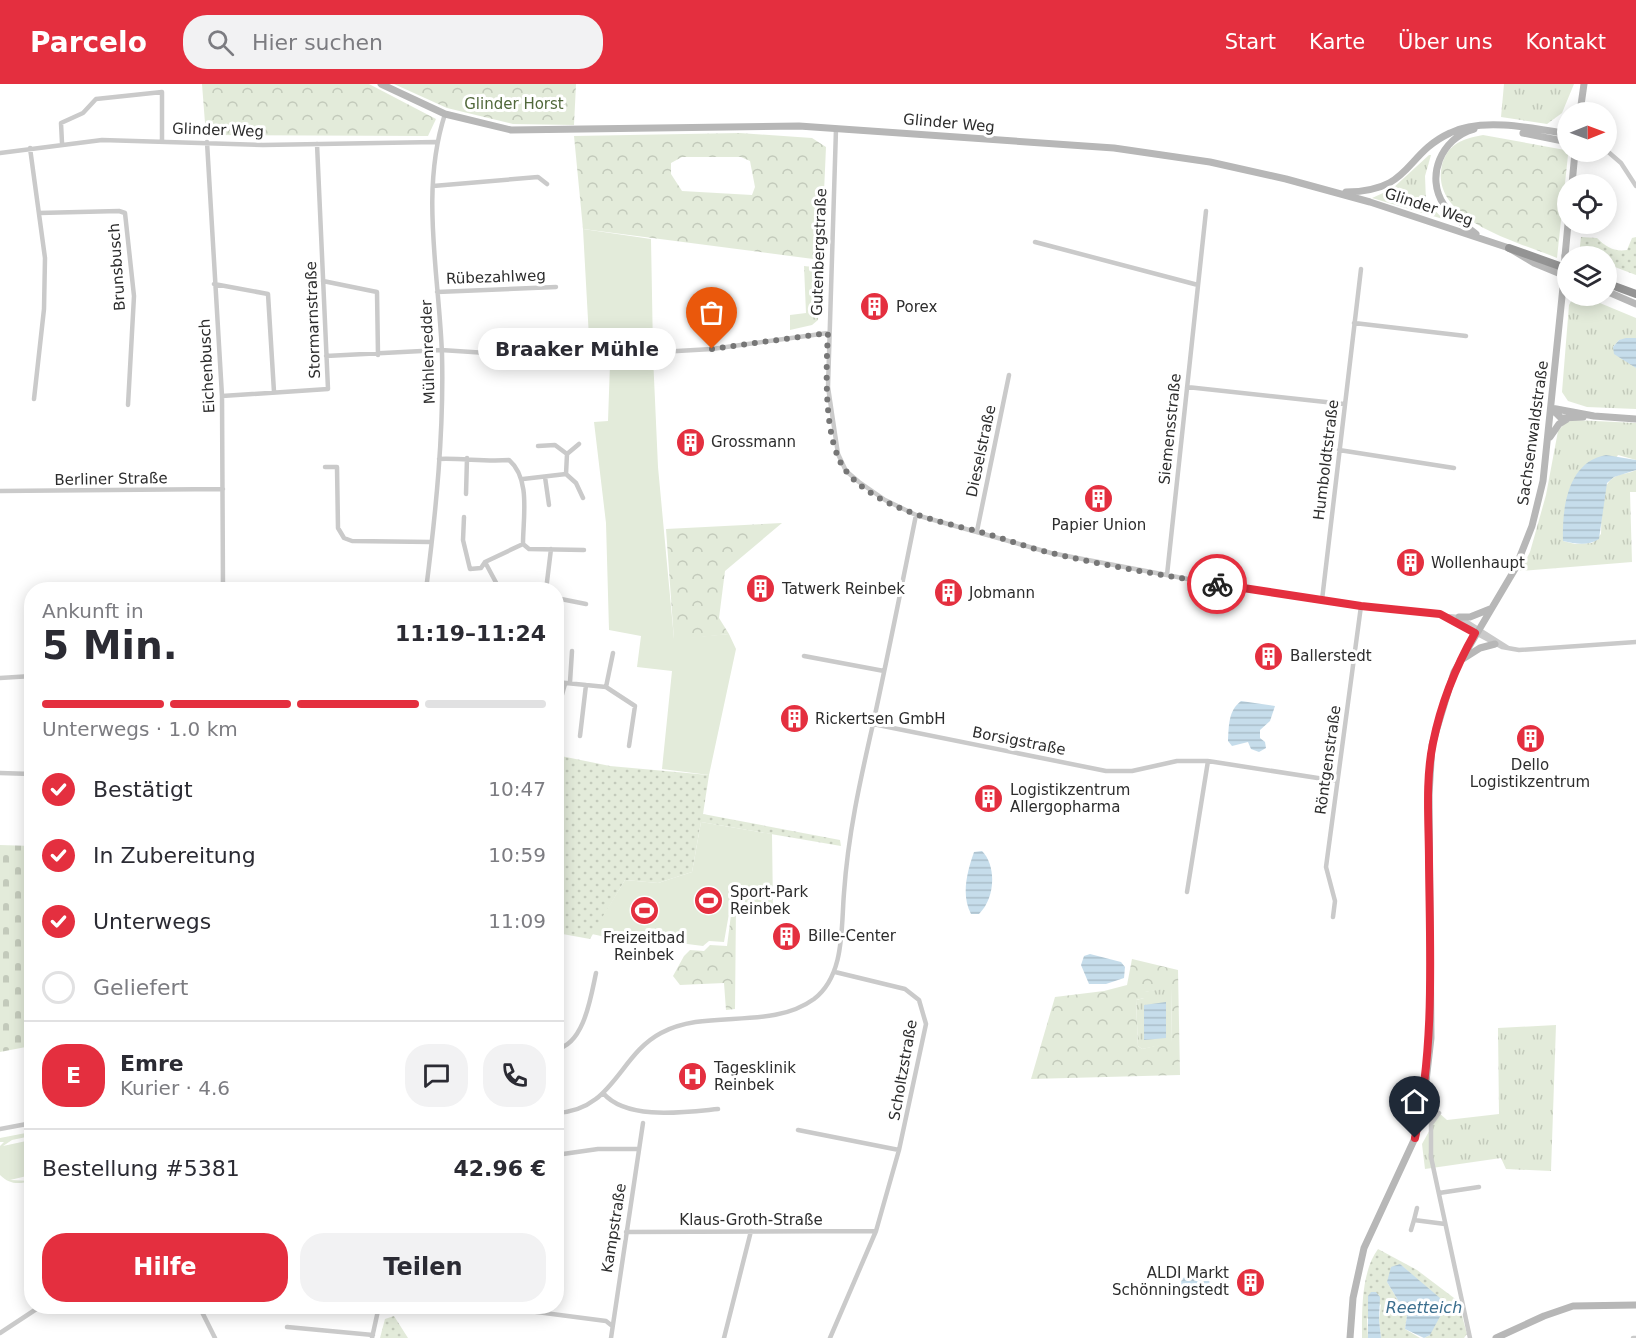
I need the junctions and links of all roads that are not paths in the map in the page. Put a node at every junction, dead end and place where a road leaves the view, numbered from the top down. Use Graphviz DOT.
graph roads {
  1 [pos="162,84"];
  2 [pos="381,84"];
  3 [pos="1584,84"];
  4 [pos="162,92"];
  5 [pos="1581,102"];
  6 [pos="445,114"];
  7 [pos="836,129"];
  8 [pos="1557,132"];
  9 [pos="1557,140"];
  10 [pos="162,141"];
  11 [pos="207,142"];
  12 [pos="436,142"];
  13 [pos="62,143"];
  14 [pos="317,144"];
  15 [pos="30,148"];
  16 [pos="0,153"];
  17 [pos="1617,160"];
  18 [pos="547,184"];
  19 [pos="433,186"];
  20 [pos="1636,186"];
  21 [pos="1341,192"];
  22 [pos="1206,211"];
  23 [pos="39,213"];
  24 [pos="1567,234"];
  25 [pos="1480,238"];
  26 [pos="1035,242"];
  27 [pos="1509,248"];
  28 [pos="1557,265"];
  29 [pos="1361,269"];
  30 [pos="1557,272"];
  31 [pos="323,281"];
  32 [pos="214,284"];
  33 [pos="1198,285"];
  34 [pos="556,287"];
  35 [pos="1617,287"];
  36 [pos="437,292"];
  37 [pos="1636,294"];
  38 [pos="1617,296"];
  39 [pos="1636,304"];
  40 [pos="1354,323"];
  41 [pos="828,333"];
  42 [pos="1466,336"];
  43 [pos="441,350"];
  44 [pos="660,352"];
  45 [pos="378,355"];
  46 [pos="326,356"];
  47 [pos="582,359"];
  48 [pos="1009,375"];
  49 [pos="1187,387"];
  50 [pos="274,392"];
  51 [pos="222,396"];
  52 [pos="34,399"];
  53 [pos="1344,404"];
  54 [pos="128,405"];
  55 [pos="1551,408"];
  56 [pos="1594,416"];
  57 [pos="1569,417"];
  58 [pos="1636,419"];
  59 [pos="1548,442"];
  60 [pos="579,444"];
  61 [pos="538,446"];
  62 [pos="1339,450"];
  63 [pos="567,454"];
  64 [pos="467,458"];
  65 [pos="440,459"];
  66 [pos="325,467"];
  67 [pos="1454,468"];
  68 [pos="566,474"];
  69 [pos="545,477"];
  70 [pos="523,479"];
  71 [pos="223,489"];
  72 [pos="0,491"];
  73 [pos="466,494"];
  74 [pos="583,498"];
  75 [pos="549,505"];
  76 [pos="916,515"];
  77 [pos="464,517"];
  78 [pos="977,531"];
  79 [pos="431,542"];
  80 [pos="523,544"];
  81 [pos="551,549"];
  82 [pos="584,550"];
  83 [pos="485,562"];
  84 [pos="1167,575"];
  85 [pos="223,582"];
  86 [pos="427,582"];
  87 [pos="496,582"];
  88 [pos="547,582"];
  89 [pos="564,600"];
  90 [pos="1322,600"];
  91 [pos="586,604"];
  92 [pos="1361,606"];
  93 [pos="1492,608"];
  94 [pos="1445,615"];
  95 [pos="1459,617"];
  96 [pos="1477,630"];
  97 [pos="1636,642"];
  98 [pos="1495,644"];
  99 [pos="1508,648"];
  100 [pos="572,651"];
  101 [pos="614,654"];
  102 [pos="804,656"];
  103 [pos="1459,661"];
  104 [pos="884,671"];
  105 [pos="24,676"];
  106 [pos="0,678"];
  107 [pos="564,683"];
  108 [pos="567,683"];
  109 [pos="586,685"];
  110 [pos="606,687"];
  111 [pos="564,692"];
  112 [pos="873,724"];
  113 [pos="580,736"];
  114 [pos="629,746"];
  115 [pos="1208,761"];
  116 [pos="0,773"];
  117 [pos="24,774"];
  118 [pos="1337,781"];
  119 [pos="1187,892"];
  120 [pos="1334,917"];
  121 [pos="596,972"];
  122 [pos="835,972"];
  123 [pos="564,1047"];
  124 [pos="603,1094"];
  125 [pos="718,1109"];
  126 [pos="564,1112"];
  127 [pos="1439,1113"];
  128 [pos="643,1123"];
  129 [pos="24,1124"];
  130 [pos="0,1129"];
  131 [pos="798,1130"];
  132 [pos="639,1149"];
  133 [pos="899,1150"];
  134 [pos="564,1154"];
  135 [pos="1479,1186"];
  136 [pos="1438,1192"];
  137 [pos="1417,1208"];
  138 [pos="1414,1220"];
  139 [pos="1445,1224"];
  140 [pos="1411,1230"];
  141 [pos="876,1231"];
  142 [pos="626,1232"];
  143 [pos="751,1232"];
  144 [pos="1636,1305"];
  145 [pos="31,1314"];
  146 [pos="204,1314"];
  147 [pos="377,1314"];
  148 [pos="560,1314"];
  149 [pos="611,1325"];
  150 [pos="287,1327"];
  151 [pos="0,1333"];
  152 [pos="372,1336"];
  153 [pos="215,1338"];
  154 [pos="611,1338"];
  155 [pos="724,1338"];
  156 [pos="830,1338"];
  157 [pos="1350,1338"];
  158 [pos="1470,1338"];
  159 [pos="1496,1338"];
  1 -- 4 [label="street"];
  2 -- 6 [label="main road, Glinder Weg"];
  3 -- 5 [label="main road"];
  4 -- 10 [label="street"];
  4 -- 13 [label="street"];
  6 -- 7 [label="main road, Glinder Weg"];
  6 -- 12 [label="street, Mühlenredder"];
  7 -- 21 [label="main road, Glinder Weg"];
  7 -- 41 [label="street, Gutenbergstraße"];
  8 -- 21 [label="main road"];
  9 -- 25 [label="main road"];
  10 -- 11 [label="street, Glinder Weg"];
  10 -- 13 [label="street, Glinder Weg"];
  11 -- 14 [label="street, Glinder Weg"];
  11 -- 32 [label="street, Eichenbusch"];
  12 -- 14 [label="street, Glinder Weg"];
  12 -- 19 [label="street, Mühlenredder"];
  13 -- 15 [label="street, Glinder Weg"];
  14 -- 31 [label="street, Stormarnstraße"];
  15 -- 16 [label="street, Glinder Weg"];
  15 -- 23 [label="street"];
  17 -- 20 [label="street"];
  18 -- 19 [label="street"];
  19 -- 36 [label="street, Mühlenredder"];
  21 -- 25 [label="main road, Glinder Weg"];
  22 -- 33 [label="street, Siemensstraße"];
  23 -- 52 [label="street"];
  23 -- 54 [label="street, Brunsbusch"];
  24 -- 55 [label="main road, Sachsenwaldstraße, bridge"];
  25 -- 27 [label="main road, Glinder Weg"];
  26 -- 33 [label="street"];
  27 -- 28 [label="highway"];
  27 -- 30 [label="main road, Glinder Weg"];
  29 -- 40 [label="street, Humboldtstraße"];
  31 -- 45 [label="street"];
  31 -- 46 [label="street, Stormarnstraße"];
  32 -- 50 [label="street"];
  32 -- 51 [label="street, Eichenbusch"];
  33 -- 49 [label="street, Siemensstraße"];
  34 -- 36 [label="street, Rübezahlweg"];
  35 -- 37 [label="highway"];
  36 -- 43 [label="street, Mühlenredder"];
  38 -- 39 [label="main road"];
  40 -- 42 [label="street"];
  40 -- 53 [label="street, Humboldtstraße"];
  41 -- 44 [label="street"];
  41 -- 76 [label="street, Gutenbergstraße"];
  43 -- 45 [label="street"];
  43 -- 47 [label="street"];
  43 -- 65 [label="street, Mühlenredder"];
  45 -- 46 [label="street"];
  46 -- 50 [label="street, Stormarnstraße"];
  48 -- 78 [label="street, Dieselstraße"];
  49 -- 53 [label="street"];
  49 -- 84 [label="street, Siemensstraße"];
  50 -- 51 [label="street, Stormarnstraße"];
  51 -- 71 [label="street, Eichenbusch"];
  53 -- 62 [label="street, Humboldtstraße"];
  55 -- 56 [label="main road"];
  55 -- 57 [label="main road"];
  55 -- 59 [label="main road, Sachsenwaldstraße"];
  56 -- 57 [label="main road"];
  56 -- 58 [label="main road"];
  57 -- 59 [label="main road"];
  59 -- 93 [label="main road, Sachsenwaldstraße"];
  60 -- 63 [label="street"];
  61 -- 63 [label="street"];
  62 -- 67 [label="street"];
  62 -- 90 [label="street, Humboldtstraße"];
  63 -- 68 [label="street"];
  64 -- 65 [label="street"];
  64 -- 70 [label="street"];
  64 -- 73 [label="street"];
  65 -- 79 [label="street, Mühlenredder"];
  66 -- 79 [label="street"];
  68 -- 69 [label="street"];
  68 -- 74 [label="street"];
  69 -- 70 [label="street"];
  69 -- 75 [label="street"];
  70 -- 80 [label="street"];
  71 -- 72 [label="street, Berliner Straße"];
  71 -- 85 [label="street, Eichenbusch"];
  76 -- 78 [label="street, Gutenbergstraße"];
  76 -- 104 [label="street"];
  77 -- 83 [label="street"];
  78 -- 84 [label="street, Gutenbergstraße"];
  79 -- 86 [label="street, Mühlenredder"];
  80 -- 81 [label="street"];
  80 -- 83 [label="street"];
  81 -- 82 [label="street"];
  81 -- 88 [label="street"];
  83 -- 87 [label="street"];
  84 -- 90 [label="street, Gutenbergstraße"];
  89 -- 91 [label="street"];
  90 -- 92 [label="street, Gutenbergstraße"];
  92 -- 94 [label="street, Gutenbergstraße"];
  92 -- 118 [label="street, Röntgenstraße"];
  93 -- 95 [label="main road"];
  93 -- 96 [label="main road, Sachsenwaldstraße"];
  94 -- 95 [label="street"];
  94 -- 96 [label="street, Gutenbergstraße"];
  95 -- 96 [label="street"];
  96 -- 98 [label="street"];
  96 -- 99 [label="street"];
  96 -- 103 [label="main road, Sachsenwaldstraße"];
  97 -- 99 [label="street"];
  98 -- 99 [label="street"];
  98 -- 103 [label="main road"];
  100 -- 108 [label="street"];
  101 -- 110 [label="street"];
  102 -- 104 [label="street"];
  103 -- 157 [label="main road, Sachsenwaldstraße"];
  104 -- 112 [label="street"];
  105 -- 106 [label="street"];
  107 -- 108 [label="street"];
  108 -- 109 [label="street"];
  108 -- 111 [label="street"];
  109 -- 110 [label="street"];
  109 -- 113 [label="street"];
  110 -- 114 [label="street"];
  112 -- 115 [label="street, Borsigstraße"];
  112 -- 122 [label="street"];
  115 -- 118 [label="street, Borsigstraße"];
  115 -- 119 [label="street"];
  116 -- 117 [label="street"];
  118 -- 120 [label="street, Röntgenstraße"];
  121 -- 123 [label="street"];
  122 -- 124 [label="street"];
  122 -- 133 [label="street, Scholtzstraße"];
  124 -- 125 [label="street"];
  124 -- 126 [label="street"];
  127 -- 136 [label="street"];
  128 -- 132 [label="street, Kampstraße"];
  129 -- 130 [label="street"];
  131 -- 133 [label="street"];
  132 -- 134 [label="street"];
  132 -- 142 [label="street, Kampstraße"];
  133 -- 141 [label="street, Scholtzstraße"];
  135 -- 136 [label="street"];
  136 -- 139 [label="street"];
  137 -- 138 [label="street"];
  138 -- 139 [label="street"];
  138 -- 140 [label="street"];
  139 -- 158 [label="street"];
  141 -- 143 [label="street, Klaus-Groth-Straße"];
  141 -- 156 [label="street, Scholtzstraße"];
  142 -- 143 [label="street, Klaus-Groth-Straße"];
  142 -- 149 [label="street, Kampstraße"];
  143 -- 155 [label="street"];
  144 -- 159 [label="main road"];
  145 -- 151 [label="street"];
  146 -- 153 [label="street"];
  147 -- 152 [label="street"];
  148 -- 149 [label="street"];
  149 -- 154 [label="street, Kampstraße"];
  150 -- 152 [label="street"];
}
